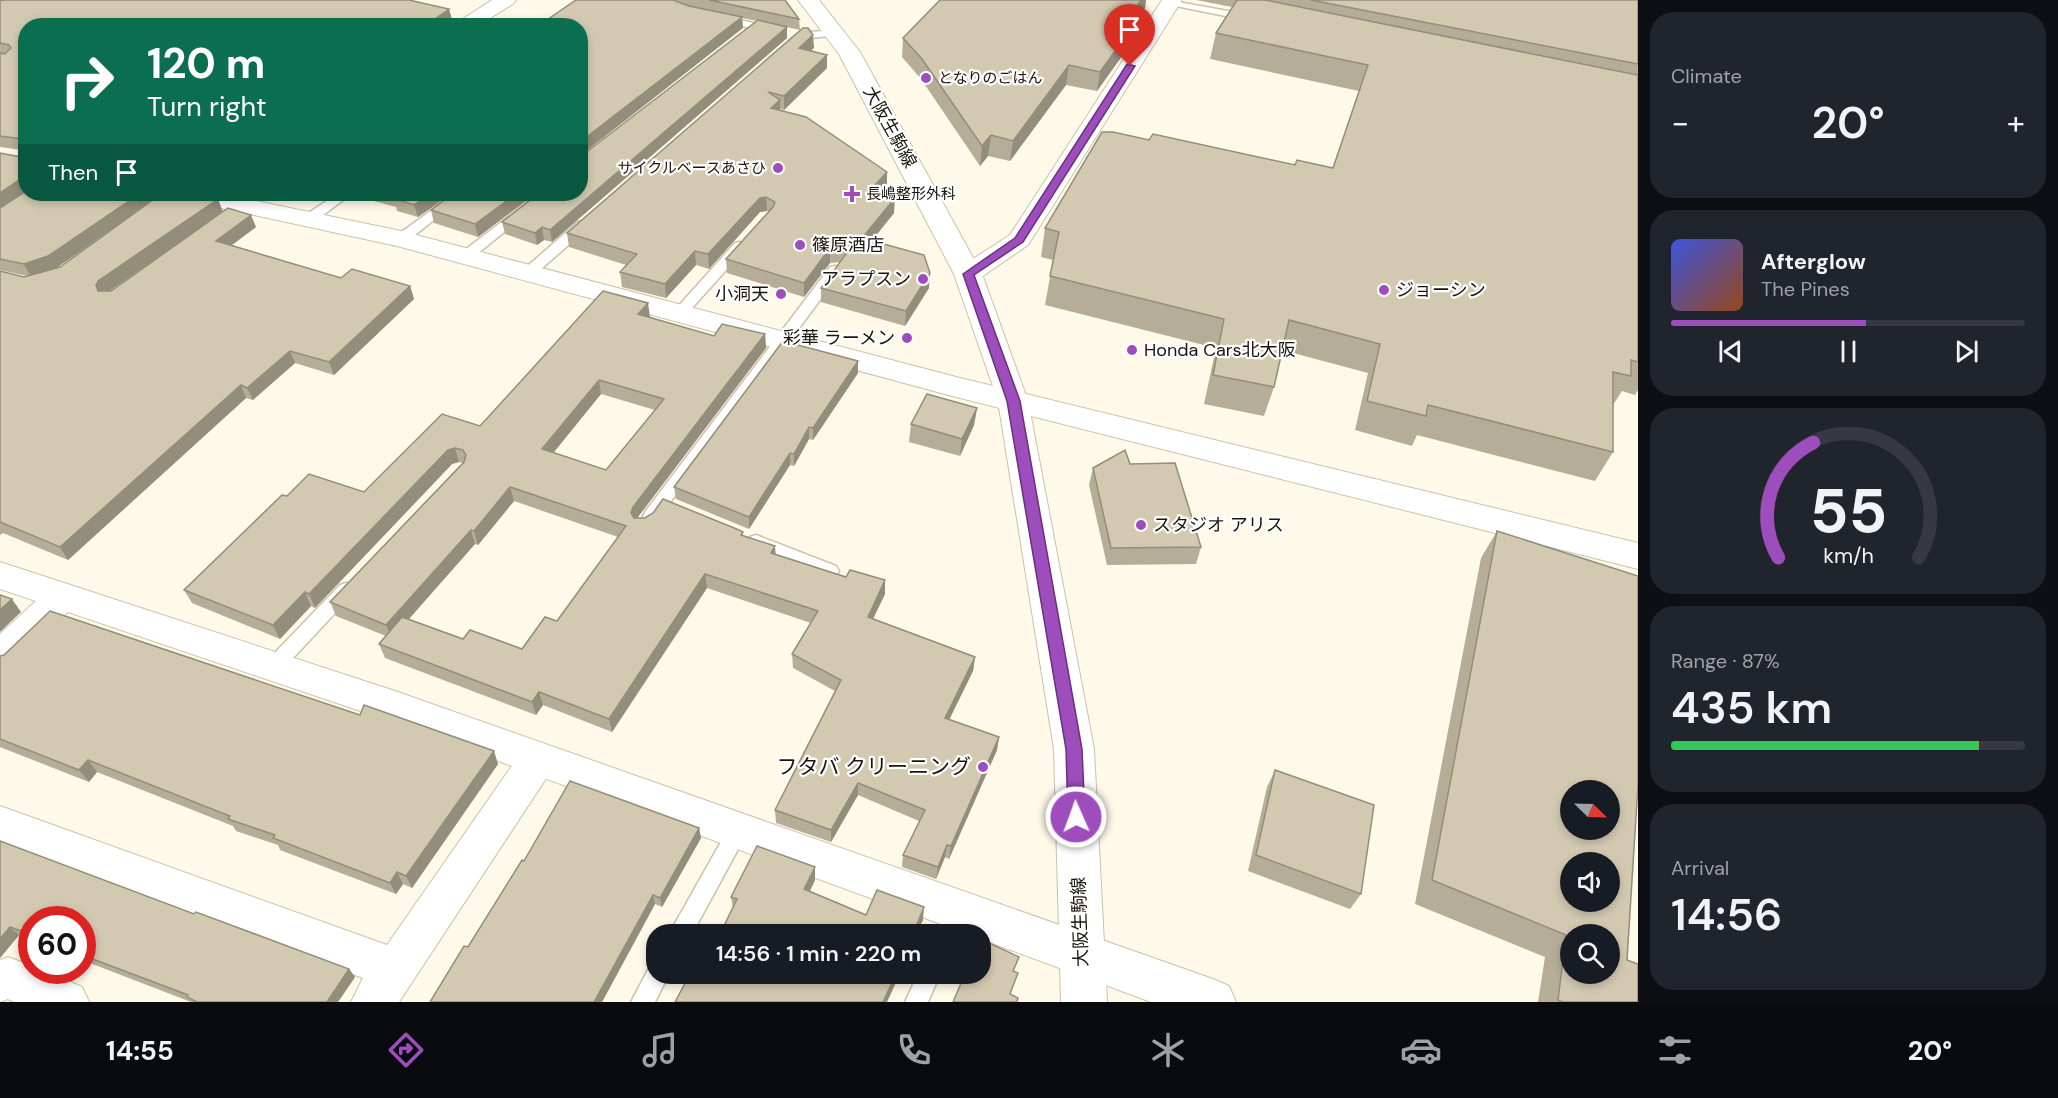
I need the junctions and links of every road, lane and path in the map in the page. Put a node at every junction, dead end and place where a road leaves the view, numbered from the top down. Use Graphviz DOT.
graph roads {
  1 [pos="506,0"];
  2 [pos="808,0"];
  3 [pos="1172,1"];
  4 [pos="716,17"];
  5 [pos="476,18"];
  6 [pos="1264,21"];
  7 [pos="819,34"];
  8 [pos="781,52"];
  9 [pos="209,201"];
  10 [pos="335,201"];
  11 [pos="451,201"];
  12 [pos="536,201"];
  13 [pos="591,218"];
  14 [pos="309,219"];
  15 [pos="751,234"];
  16 [pos="401,238"];
  17 [pos="466,256"];
  18 [pos="837,267"];
  19 [pos="528,273"];
  20 [pos="968,274"];
  21 [pos="680,313"];
  22 [pos="782,341"];
  23 [pos="1013,401"];
  24 [pos="661,502"];
  25 [pos="682,510"];
  26 [pos="643,526"];
  27 [pos="735,532"];
  28 [pos="1638,556"];
  29 [pos="830,571"];
  30 [pos="0,575"];
  31 [pos="355,581"];
  32 [pos="62,597"];
  33 [pos="0,656"];
  34 [pos="273,667"];
  35 [pos="538,759"];
  36 [pos="0,824"];
  37 [pos="738,831"];
  38 [pos="953,922"];
  39 [pos="686,924"];
  40 [pos="1081,952"];
  41 [pos="395,969"];
  42 [pos="0,981"];
  43 [pos="652,984"];
  44 [pos="924,984"];
  45 [pos="67,1002"];
  46 [pos="372,1002"];
  47 [pos="642,1002"];
  48 [pos="916,1002"];
  49 [pos="1084,1002"];
  50 [pos="1213,1002"];
  1 -- 5 [label="street"];
  2 -- 7 [label="street, 大阪生駒線"];
  3 -- 6 [label="lane"];
  3 -- 20 [label="street"];
  4 -- 7 [label="lane"];
  7 -- 8 [label="lane"];
  7 -- 20 [label="street, 大阪生駒線"];
  9 -- 14 [label="street"];
  10 -- 14 [label="lane"];
  11 -- 16 [label="lane"];
  12 -- 17 [label="lane"];
  13 -- 19 [label="lane"];
  14 -- 16 [label="street"];
  15 -- 21 [label="lane"];
  16 -- 17 [label="street"];
  17 -- 19 [label="street"];
  18 -- 22 [label="lane"];
  19 -- 21 [label="street"];
  20 -- 23 [label="street, 大阪生駒線"];
  21 -- 22 [label="street"];
  22 -- 23 [label="street"];
  22 -- 24 [label="lane"];
  23 -- 28 [label="street"];
  23 -- 40 [label="street, 大阪生駒線"];
  24 -- 25 [label="lane"];
  24 -- 26 [label="lane"];
  27 -- 29 [label="lane"];
  30 -- 32 [label="street"];
  31 -- 34 [label="lane"];
  32 -- 33 [label="street"];
  32 -- 34 [label="street"];
  34 -- 35 [label="street"];
  35 -- 37 [label="street"];
  35 -- 41 [label="street"];
  36 -- 41 [label="street"];
  37 -- 38 [label="street"];
  37 -- 39 [label="lane"];
  38 -- 40 [label="street"];
  40 -- 49 [label="street, 大阪生駒線"];
  40 -- 50 [label="street"];
  41 -- 46 [label="street"];
  42 -- 45 [label="street"];
  43 -- 47 [label="lane"];
  44 -- 48 [label="lane"];
}
